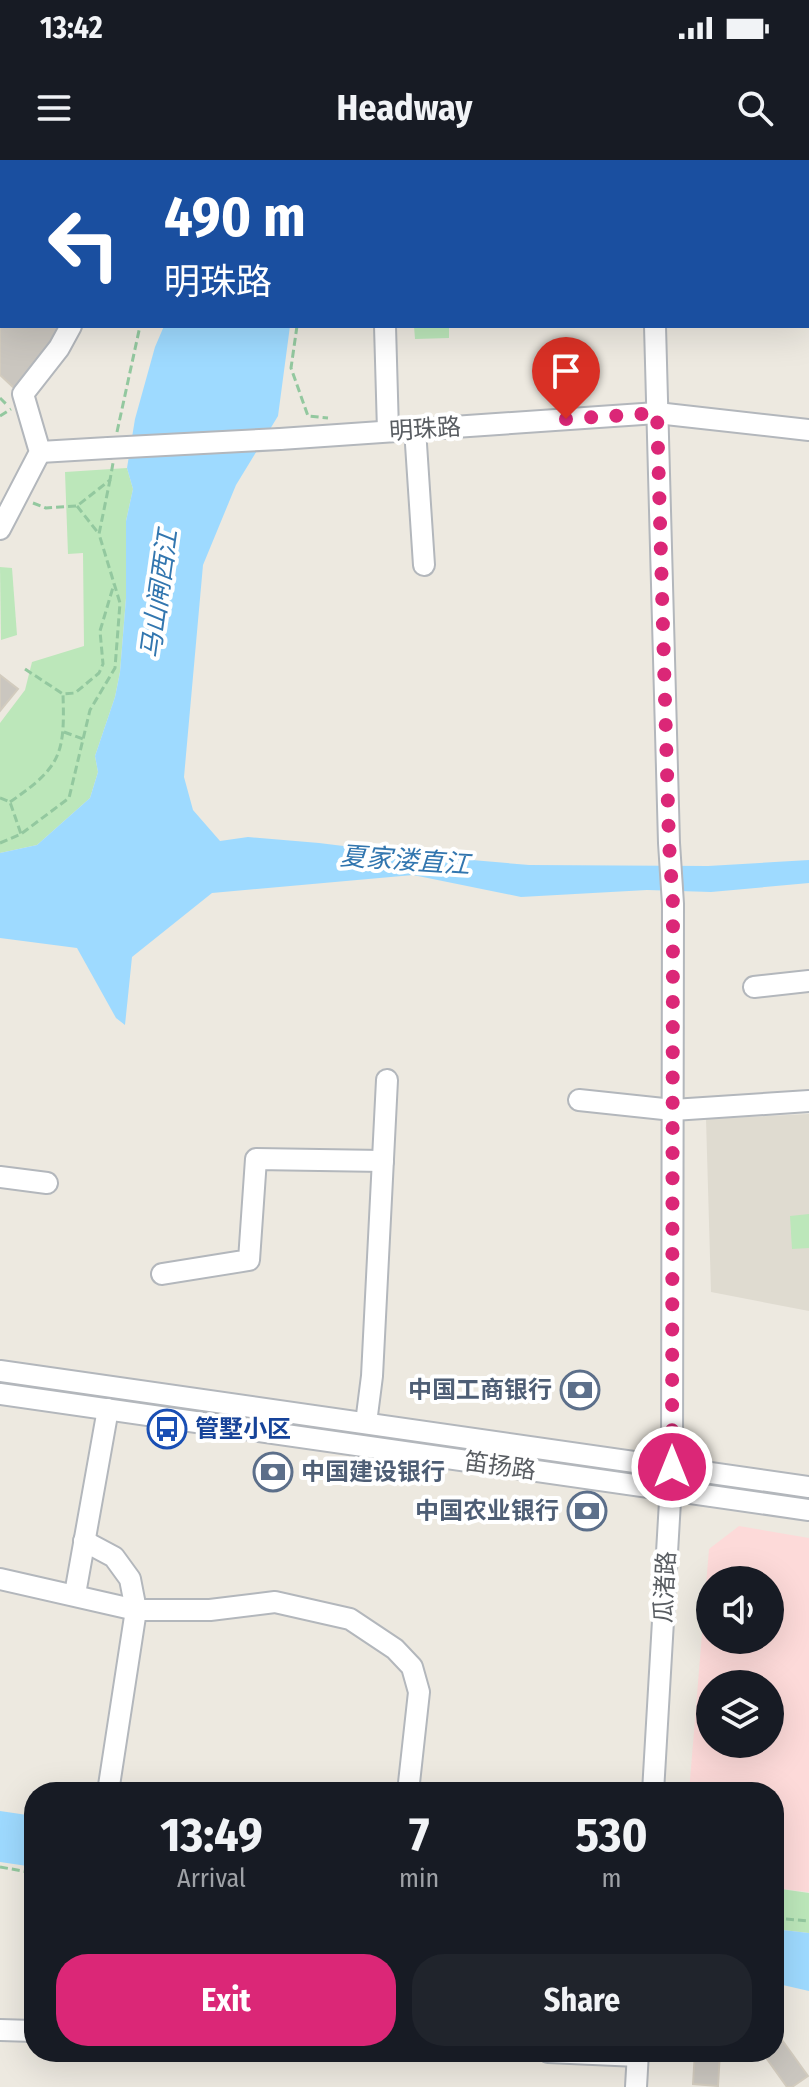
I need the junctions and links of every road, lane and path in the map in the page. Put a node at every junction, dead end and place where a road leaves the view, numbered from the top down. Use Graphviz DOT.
graph roads {
  1 [pos="70,328"];
  2 [pos="297,328"];
  3 [pos="385,328"];
  4 [pos="655,328"];
  5 [pos="11,409"];
  6 [pos="657,413"];
  7 [pos="0,416"];
  8 [pos="415,429"];
  9 [pos="809,430"];
  10 [pos="388,431"];
  11 [pos="334,435"];
  12 [pos="40,452"];
  13 [pos="110,480"];
  14 [pos="77,506"];
  15 [pos="0,529"];
  16 [pos="99,534"];
  17 [pos="424,565"];
  18 [pos="114,584"];
  19 [pos="25,669"];
  20 [pos="99,673"];
  21 [pos="109,678"];
  22 [pos="63,694"];
  23 [pos="64,732"];
  24 [pos="83,739"];
  25 [pos="0,798"];
  26 [pos="10,802"];
  27 [pos="21,834"];
  28 [pos="0,843"];
  29 [pos="809,981"];
  30 [pos="754,987"];
  31 [pos="387,1080"];
  32 [pos="579,1100"];
  33 [pos="809,1101"];
  34 [pos="673,1110"];
  35 [pos="383,1161"];
  36 [pos="0,1177"];
  37 [pos="47,1183"];
  38 [pos="162,1274"];
  39 [pos="0,1371"];
  40 [pos="0,1394"];
  41 [pos="108,1409"];
  42 [pos="366,1423"];
  43 [pos="672,1467"];
  44 [pos="809,1487"];
  45 [pos="671,1490"];
  46 [pos="809,1510"];
  47 [pos="84,1541"];
  48 [pos="0,1579"];
  49 [pos="75,1594"];
  50 [pos="136,1610"];
  51 [pos="110,1782"];
  52 [pos="409,1782"];
  53 [pos="654,1782"];
  54 [pos="0,1867"];
  55 [pos="24,1871"];
  56 [pos="784,1919"];
  57 [pos="809,1921"];
  58 [pos="0,2030"];
  59 [pos="24,2031"];
  60 [pos="638,2062"];
  61 [pos="636,2087"];
  1 -- 12 [label="street"];
  2 -- 11 [label="path"];
  3 -- 10 [label="street"];
  4 -- 6 [label="street, 瓜渚路"];
  5 -- 7 [label="path"];
  6 -- 8 [label="street, 明珠路"];
  6 -- 9 [label="street, 明珠路"];
  6 -- 34 [label="street, 瓜渚路"];
  8 -- 10 [label="street, 明珠路"];
  8 -- 17 [label="street"];
  10 -- 11 [label="street, 明珠路"];
  11 -- 12 [label="street, 明珠路, bridge"];
  12 -- 15 [label="street"];
  13 -- 16 [label="path"];
  14 -- 16 [label="path"];
  16 -- 18 [label="path"];
  18 -- 20 [label="path"];
  18 -- 21 [label="path"];
  19 -- 22 [label="path"];
  20 -- 21 [label="path"];
  20 -- 22 [label="path"];
  21 -- 24 [label="path"];
  22 -- 23 [label="path"];
  23 -- 24 [label="path"];
  23 -- 26 [label="path"];
  24 -- 27 [label="path"];
  25 -- 26 [label="path"];
  26 -- 27 [label="path"];
  27 -- 28 [label="path"];
  29 -- 30 [label="street"];
  31 -- 35 [label="street"];
  32 -- 34 [label="street"];
  33 -- 34 [label="street"];
  34 -- 43 [label="street, 瓜渚路"];
  35 -- 38 [label="street"];
  35 -- 42 [label="street"];
  36 -- 37 [label="street"];
  39 -- 42 [label="street, 笛扬路"];
  40 -- 41 [label="street, 笛扬路"];
  41 -- 45 [label="street, 笛扬路"];
  41 -- 47 [label="street"];
  42 -- 43 [label="street, 笛扬路"];
  43 -- 44 [label="street, 笛扬路"];
  43 -- 45 [label="street, 瓜渚路"];
  45 -- 46 [label="street, 笛扬路"];
  45 -- 53 [label="street, 瓜渚路"];
  47 -- 49 [label="street"];
  47 -- 50 [label="street"];
  48 -- 49 [label="street"];
  49 -- 50 [label="street"];
  50 -- 51 [label="street"];
  50 -- 52 [label="street"];
  54 -- 55 [label="path"];
  56 -- 57 [label="path"];
  58 -- 59 [label="street"];
  60 -- 61 [label="street"];
}
